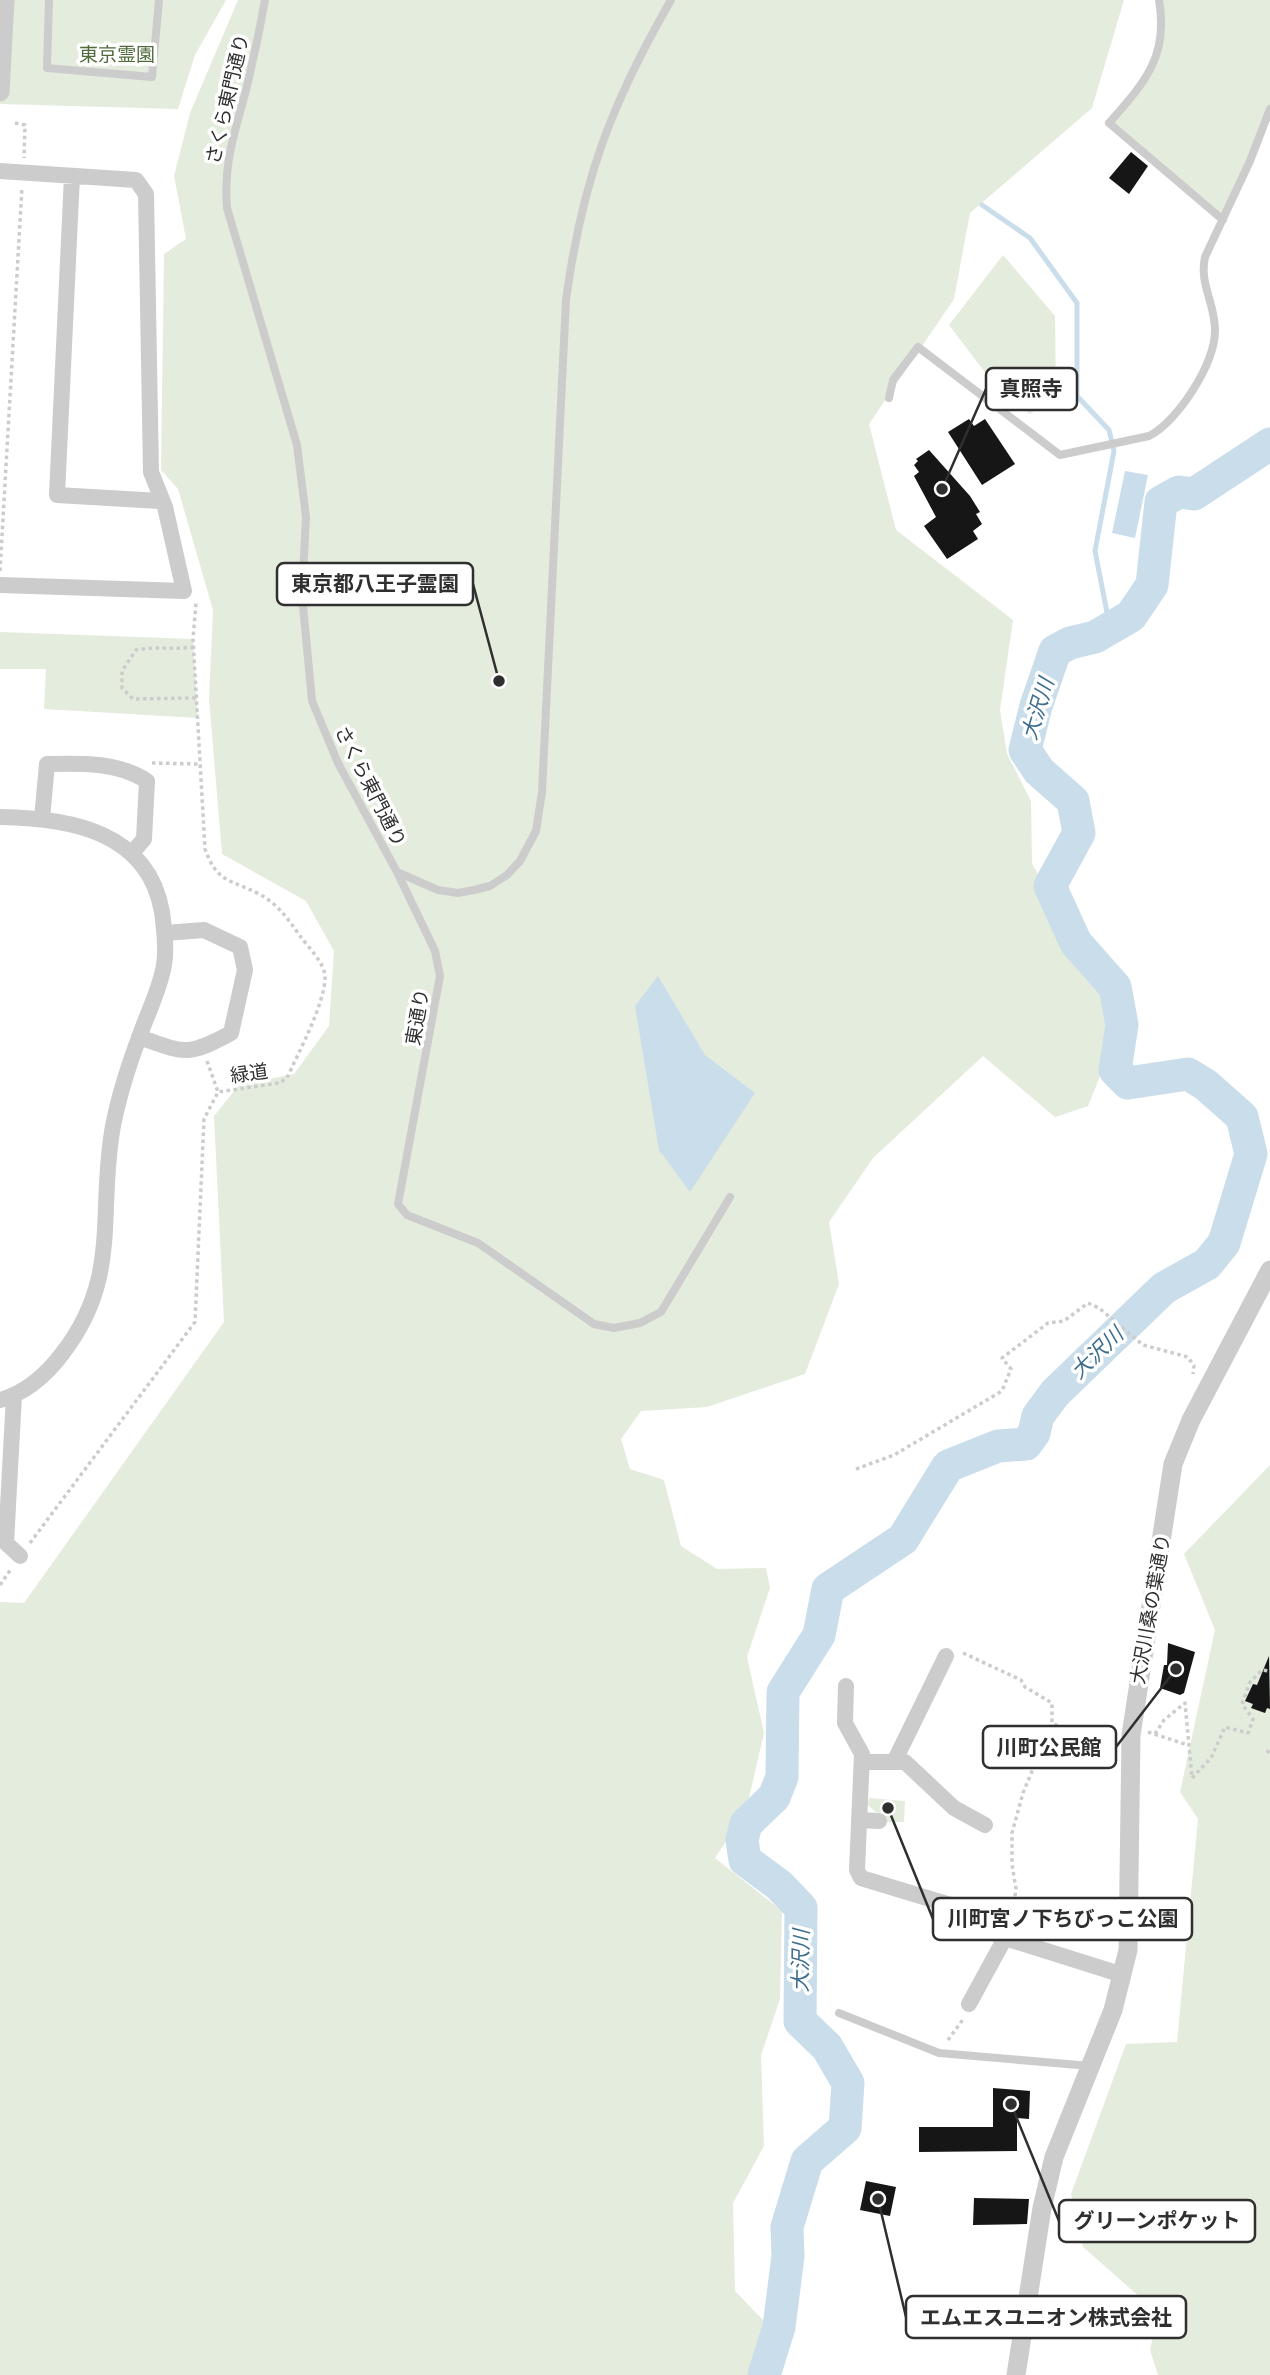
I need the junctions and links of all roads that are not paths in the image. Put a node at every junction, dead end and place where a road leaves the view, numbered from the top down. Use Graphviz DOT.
graph roads {
  1 [pos="5,0"];
  2 [pos="49,0"];
  3 [pos="159,0"];
  4 [pos="265,0"];
  5 [pos="671,0"];
  6 [pos="1159,0"];
  7 [pos="0,92"];
  8 [pos="1270,109"];
  9 [pos="0,171"];
  10 [pos="72,176"];
  11 [pos="1223,220"];
  12 [pos="889,398"];
  13 [pos="160,501"];
  14 [pos="0,585"];
  15 [pos="0,817"];
  16 [pos="42,819"];
  17 [pos="132,853"];
  18 [pos="397,872"];
  19 [pos="165,933"];
  20 [pos="139,1037"];
  21 [pos="730,1196"];
  22 [pos="1270,1270"];
  23 [pos="7,1398"];
  24 [pos="20,1556"];
  25 [pos="950,1652"];
  26 [pos="846,1686"];
  27 [pos="895,1760"];
  28 [pos="862,1762"];
  29 [pos="859,1820"];
  30 [pos="879,1821"];
  31 [pos="985,1825"];
  32 [pos="1007,1939"];
  33 [pos="1123,1975"];
  34 [pos="969,2004"];
  35 [pos="839,2013"];
  36 [pos="1090,2066"];
  37 [pos="1016,2375"];
  1 -- 7 [label="street"];
  2 -- 3 [label="lane"];
  4 -- 18 [label="lane, さくら東門通り"];
  5 -- 18 [label="lane, さくら東門通り"];
  6 -- 11 [label="lane"];
  8 -- 11 [label="lane"];
  9 -- 10 [label="street"];
  10 -- 13 [label="street"];
  10 -- 13 [label="street"];
  11 -- 12 [label="lane"];
  13 -- 14 [label="street"];
  15 -- 16 [label="street"];
  16 -- 17 [label="street"];
  16 -- 17 [label="street"];
  17 -- 19 [label="street"];
  18 -- 21 [label="lane, 東通り"];
  19 -- 20 [label="street"];
  19 -- 20 [label="street"];
  20 -- 23 [label="street"];
  22 -- 33 [label="street, 大沢川桑の葉通り"];
  23 -- 24 [label="street"];
  25 -- 27 [label="street"];
  26 -- 28 [label="street"];
  27 -- 28 [label="street"];
  27 -- 31 [label="street"];
  28 -- 29 [label="street"];
  29 -- 30 [label="street"];
  29 -- 32 [label="street"];
  32 -- 33 [label="street"];
  32 -- 34 [label="street"];
  33 -- 36 [label="street, 大沢川桑の葉通り"];
  35 -- 36 [label="lane"];
  36 -- 37 [label="street, 大沢川桑の葉通り"];
}
